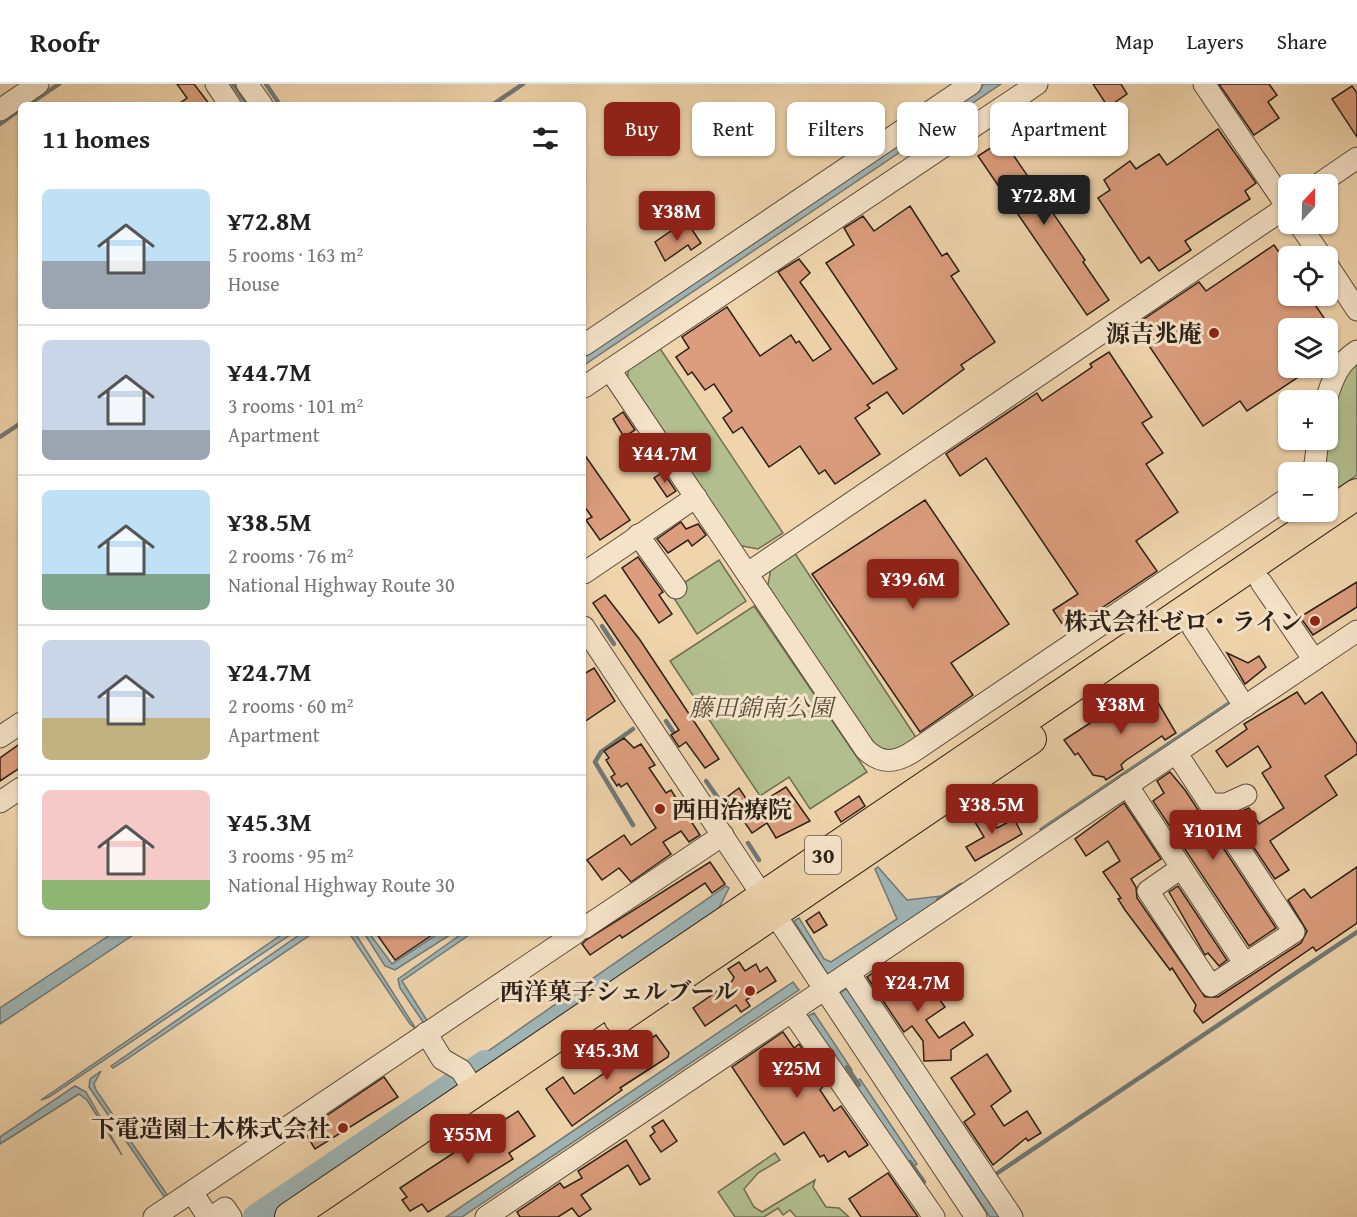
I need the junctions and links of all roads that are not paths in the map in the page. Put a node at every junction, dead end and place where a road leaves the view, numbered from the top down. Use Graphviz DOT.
graph roads {
  1 [pos="38,84"];
  2 [pos="216,84"];
  3 [pos="247,84"];
  4 [pos="971,84"];
  5 [pos="1037,84"];
  6 [pos="1204,84"];
  7 [pos="228,102"];
  8 [pos="260,102"];
  9 [pos="0,110"];
  10 [pos="1357,158"];
  11 [pos="1334,174"];
  12 [pos="1278,192"];
  13 [pos="1278,220"];
  14 [pos="1338,281"];
  15 [pos="1357,310"];
  16 [pos="586,344"];
  17 [pos="1357,351"];
  18 [pos="610,370"];
  19 [pos="586,386"];
  20 [pos="1329,390"];
  21 [pos="1357,494"];
  22 [pos="696,497"];
  23 [pos="1278,505"];
  24 [pos="1357,519"];
  25 [pos="638,535"];
  26 [pos="587,562"];
  27 [pos="748,573"];
  28 [pos="1261,582"];
  29 [pos="676,588"];
  30 [pos="1193,628"];
  31 [pos="586,630"];
  32 [pos="1357,631"];
  33 [pos="1310,655"];
  34 [pos="1245,707"];
  35 [pos="18,725"];
  36 [pos="0,737"];
  37 [pos="1177,754"];
  38 [pos="1127,785"];
  39 [pos="18,790"];
  40 [pos="1246,795"];
  41 [pos="0,802"];
  42 [pos="1210,804"];
  43 [pos="723,835"];
  44 [pos="1181,868"];
  45 [pos="769,905"];
  46 [pos="586,927"];
  47 [pos="572,936"];
  48 [pos="1245,964"];
  49 [pos="849,973"];
  50 [pos="824,990"];
  51 [pos="792,1012"];
  52 [pos="426,1033"];
  53 [pos="469,1082"];
  54 [pos="192,1192"];
  55 [pos="933,1216"];
  56 [pos="154,1217"];
  57 [pos="210,1217"];
  58 [pos="231,1217"];
  59 [pos="290,1217"];
  60 [pos="321,1217"];
  61 [pos="486,1217"];
  62 [pos="976,1217"];
  63 [pos="1012,1217"];
  1 -- 9 [label="street"];
  2 -- 7 [label="street"];
  3 -- 8 [label="street"];
  4 -- 16 [label="street"];
  5 -- 18 [label="street"];
  6 -- 12 [label="street"];
  10 -- 11 [label="street"];
  13 -- 27 [label="street"];
  14 -- 15 [label="street"];
  17 -- 20 [label="street"];
  18 -- 19 [label="street"];
  18 -- 22 [label="street"];
  21 -- 45 [label="highway, 30"];
  22 -- 25 [label="street"];
  22 -- 27 [label="street"];
  23 -- 27 [label="street"];
  24 -- 28 [label="highway, 30"];
  25 -- 26 [label="street"];
  25 -- 29 [label="street"];
  28 -- 30 [label="highway, 30"];
  28 -- 33 [label="street"];
  30 -- 34 [label="street"];
  30 -- 45 [label="highway, 30"];
  31 -- 43 [label="street"];
  32 -- 33 [label="street"];
  33 -- 34 [label="street"];
  34 -- 37 [label="street"];
  35 -- 36 [label="street"];
  37 -- 38 [label="street"];
  37 -- 42 [label="street"];
  38 -- 44 [label="street"];
  38 -- 49 [label="street"];
  39 -- 41 [label="street"];
  40 -- 42 [label="street"];
  42 -- 48 [label="street"];
  43 -- 45 [label="street"];
  43 -- 46 [label="street"];
  44 -- 48 [label="street"];
  44 -- 48 [label="street"];
  45 -- 50 [label="street"];
  45 -- 53 [label="highway, 30"];
  45 -- 60 [label="highway, 30"];
  47 -- 52 [label="street"];
  49 -- 50 [label="street"];
  49 -- 63 [label="street"];
  50 -- 51 [label="street"];
  50 -- 62 [label="street"];
  51 -- 55 [label="street"];
  51 -- 61 [label="street"];
  52 -- 53 [label="street"];
  52 -- 54 [label="street"];
  53 -- 59 [label="highway, 30"];
  54 -- 56 [label="street"];
  54 -- 57 [label="street"];
  57 -- 58 [label="street"];
}
